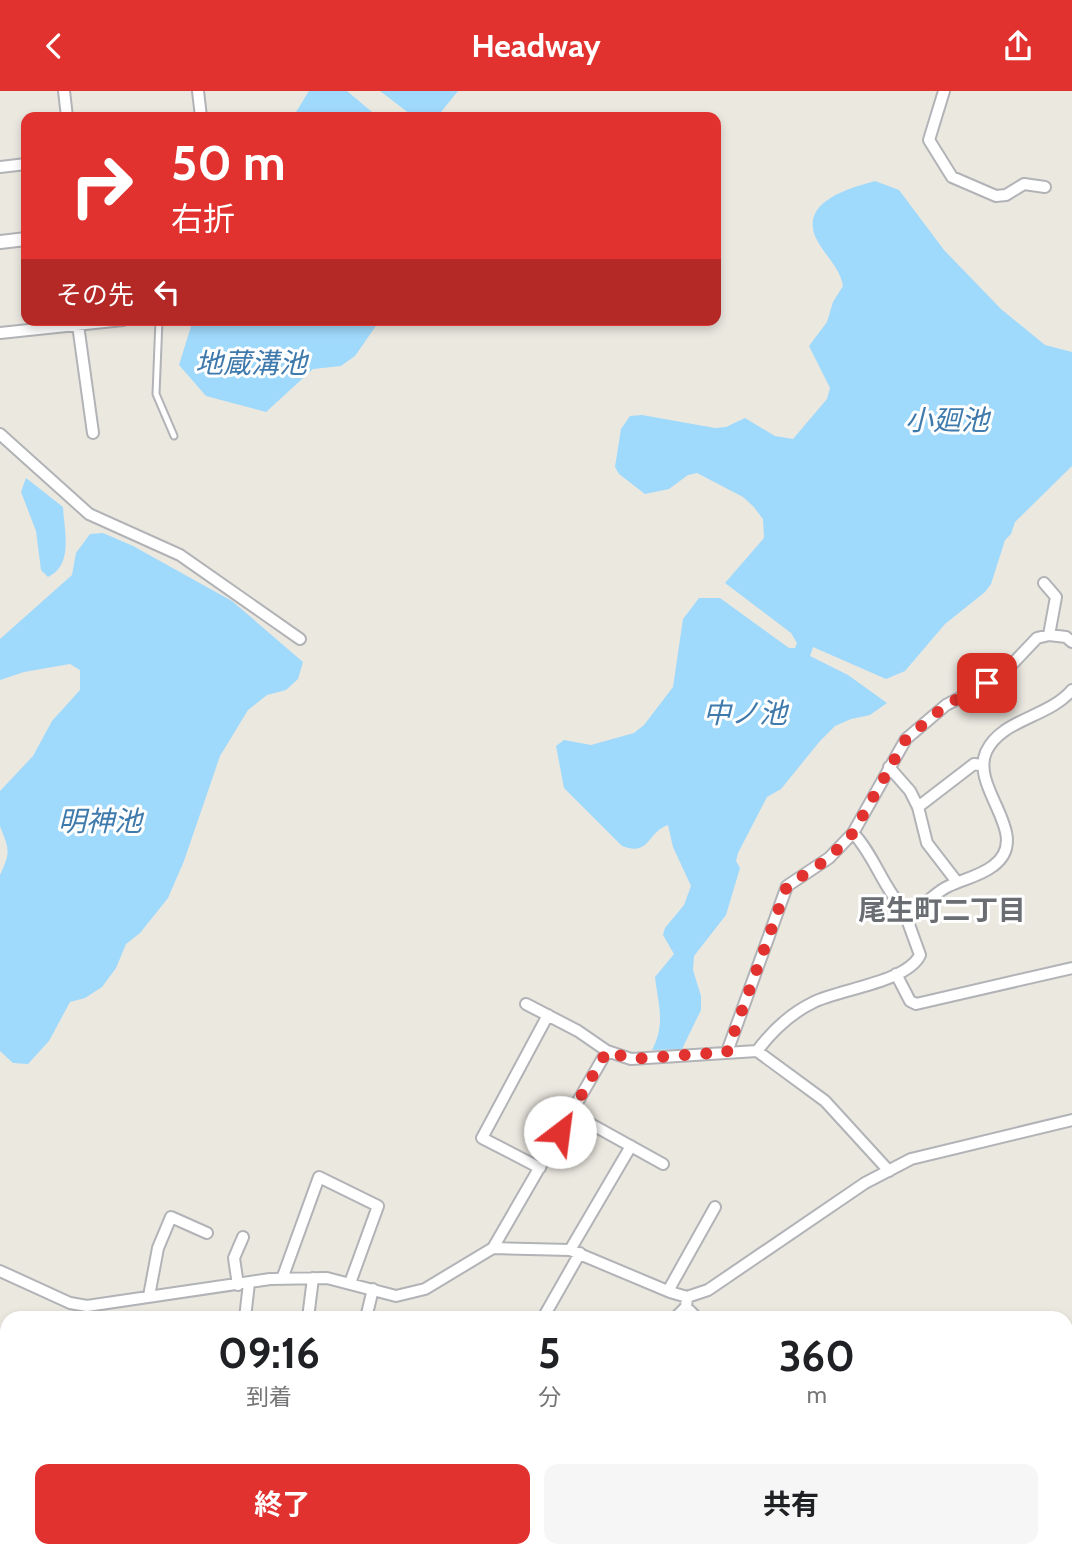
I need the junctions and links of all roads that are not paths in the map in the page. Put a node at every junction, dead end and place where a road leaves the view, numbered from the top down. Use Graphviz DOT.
graph roads {
  1 [pos="64,91"];
  2 [pos="198,91"];
  3 [pos="944,91"];
  4 [pos="66,112"];
  5 [pos="200,112"];
  6 [pos="21,165"];
  7 [pos="0,167"];
  8 [pos="1045,187"];
  9 [pos="21,240"];
  10 [pos="0,242"];
  11 [pos="68,326"];
  12 [pos="78,326"];
  13 [pos="159,326"];
  14 [pos="0,333"];
  15 [pos="93,433"];
  16 [pos="0,434"];
  17 [pos="174,436"];
  18 [pos="1044,583"];
  19 [pos="1049,635"];
  20 [pos="300,639"];
  21 [pos="1072,642"];
  22 [pos="1072,690"];
  23 [pos="982,765"];
  24 [pos="889,767"];
  25 [pos="918,807"];
  26 [pos="853,833"];
  27 [pos="957,882"];
  28 [pos="909,912"];
  29 [pos="1072,968"];
  30 [pos="896,974"];
  31 [pos="526,1004"];
  32 [pos="548,1015"];
  33 [pos="607,1051"];
  34 [pos="757,1051"];
  35 [pos="727,1052"];
  36 [pos="570,1113"];
  37 [pos="1072,1120"];
  38 [pos="631,1146"];
  39 [pos="663,1164"];
  40 [pos="540,1168"];
  41 [pos="889,1171"];
  42 [pos="715,1207"];
  43 [pos="207,1233"];
  44 [pos="243,1237"];
  45 [pos="493,1248"];
  46 [pos="575,1252"];
  47 [pos="0,1271"];
  48 [pos="313,1278"];
  49 [pos="282,1279"];
  50 [pos="350,1283"];
  51 [pos="243,1284"];
  52 [pos="373,1289"];
  53 [pos="668,1291"];
  54 [pos="149,1296"];
  55 [pos="687,1302"];
  56 [pos="244,1311"];
  57 [pos="309,1311"];
  58 [pos="368,1311"];
  59 [pos="546,1311"];
  60 [pos="680,1311"];
  61 [pos="693,1311"];
  1 -- 4 [label="street"];
  2 -- 5 [label="street"];
  3 -- 8 [label="street"];
  6 -- 7 [label="street"];
  9 -- 10 [label="street"];
  11 -- 14 [label="street"];
  12 -- 15 [label="street"];
  13 -- 17 [label="lane"];
  16 -- 20 [label="street"];
  18 -- 19 [label="street"];
  19 -- 21 [label="street"];
  19 -- 24 [label="street"];
  22 -- 23 [label="street"];
  23 -- 25 [label="street"];
  23 -- 27 [label="street"];
  24 -- 25 [label="street"];
  24 -- 26 [label="street"];
  25 -- 27 [label="street"];
  26 -- 28 [label="street"];
  26 -- 35 [label="street"];
  27 -- 28 [label="street"];
  28 -- 30 [label="street"];
  29 -- 30 [label="street"];
  30 -- 34 [label="street"];
  31 -- 32 [label="street"];
  32 -- 33 [label="street"];
  32 -- 40 [label="street"];
  33 -- 35 [label="street"];
  33 -- 36 [label="street"];
  34 -- 35 [label="street"];
  34 -- 41 [label="street"];
  36 -- 38 [label="street"];
  36 -- 40 [label="street"];
  37 -- 41 [label="street"];
  38 -- 39 [label="street"];
  38 -- 46 [label="street"];
  40 -- 45 [label="street"];
  41 -- 55 [label="street"];
  42 -- 53 [label="street"];
  43 -- 54 [label="street"];
  44 -- 51 [label="street"];
  45 -- 46 [label="street"];
  45 -- 52 [label="street"];
  46 -- 53 [label="street"];
  46 -- 59 [label="street"];
  47 -- 54 [label="street"];
  48 -- 49 [label="street"];
  48 -- 50 [label="street"];
  48 -- 57 [label="street"];
  49 -- 50 [label="street"];
  49 -- 51 [label="street"];
  50 -- 52 [label="street"];
  51 -- 54 [label="street"];
  51 -- 56 [label="street"];
  52 -- 58 [label="street"];
  53 -- 55 [label="street"];
  55 -- 60 [label="street"];
  55 -- 61 [label="street"];
}
